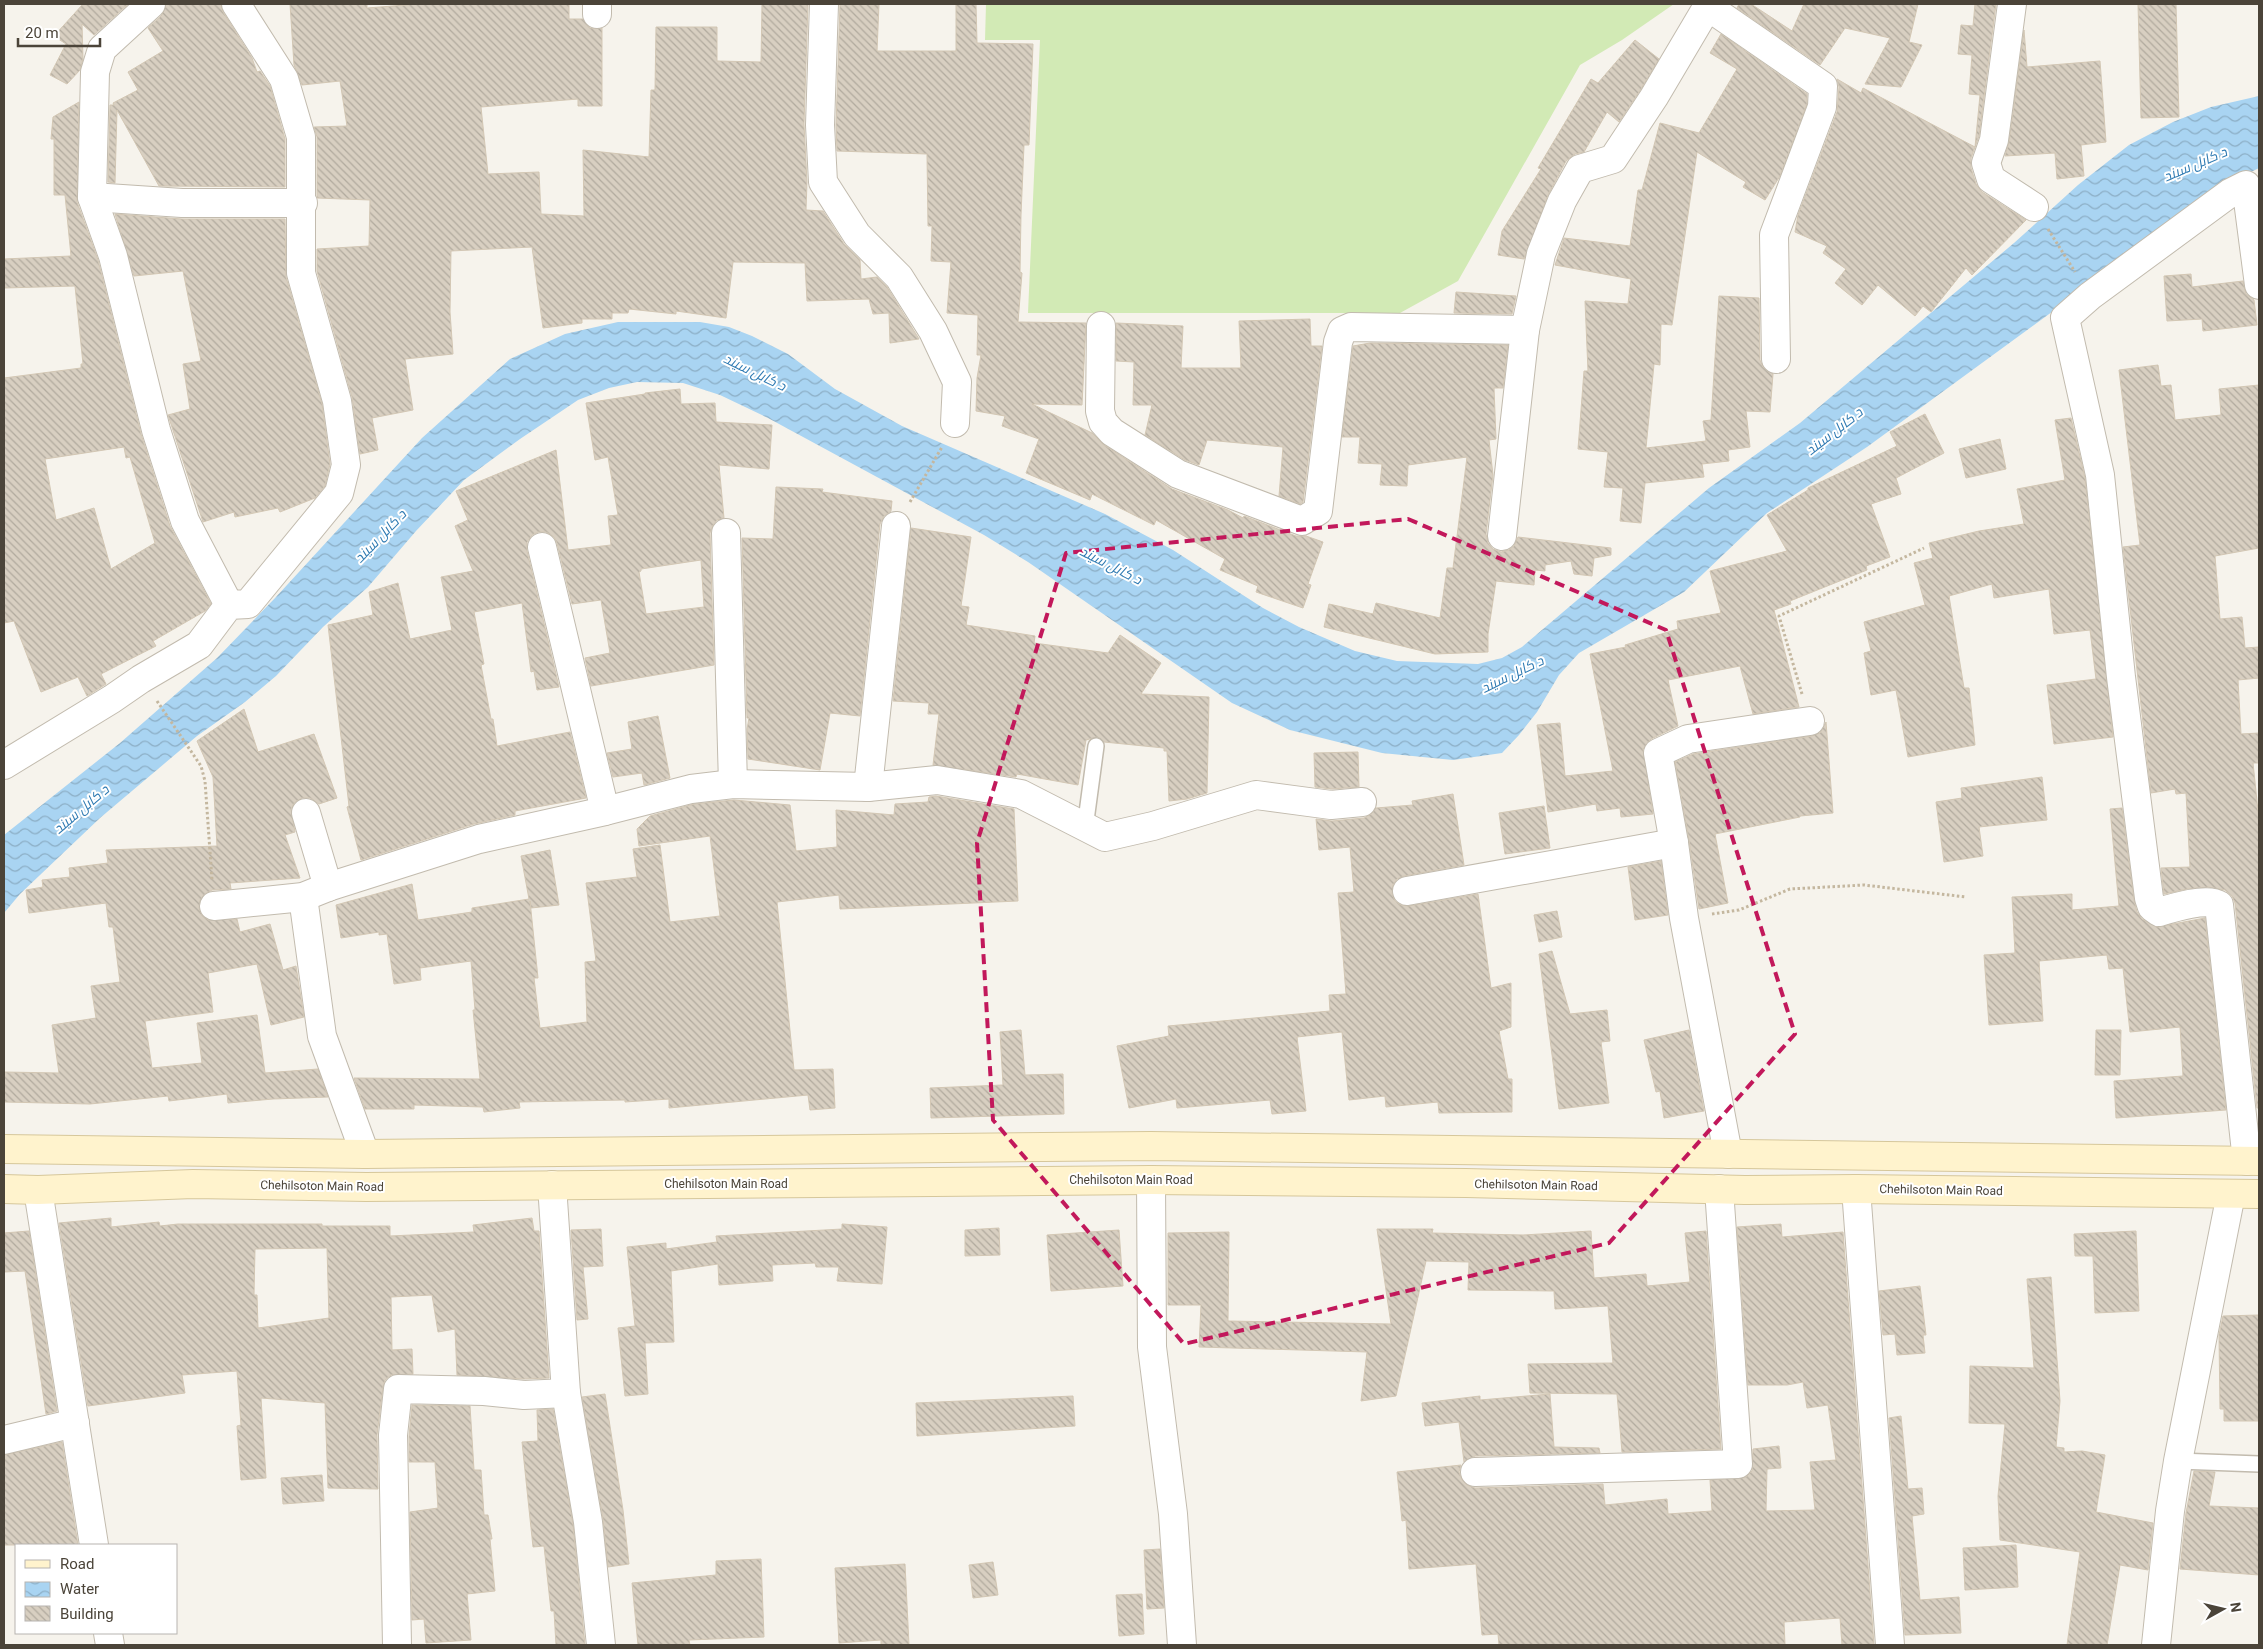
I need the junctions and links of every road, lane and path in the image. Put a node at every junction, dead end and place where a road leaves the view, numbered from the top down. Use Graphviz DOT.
graph roads {
  1 [pos="150,4"];
  2 [pos="236,4"];
  3 [pos="824,4"];
  4 [pos="2012,4"];
  5 [pos="1708,5"];
  6 [pos="92,197"];
  7 [pos="303,203"];
  8 [pos="2034,207"];
  9 [pos="2259,285"];
  10 [pos="2090,296"];
  11 [pos="1101,326"];
  12 [pos="1525,330"];
  13 [pos="1776,359"];
  14 [pos="955,423"];
  15 [pos="896,526"];
  16 [pos="726,533"];
  17 [pos="1502,536"];
  18 [pos="542,547"];
  19 [pos="1924,548"];
  20 [pos="228,605"];
  21 [pos="155,699"];
  22 [pos="1810,721"];
  23 [pos="1096,746"];
  24 [pos="4,765"];
  25 [pos="733,784"];
  26 [pos="868,787"];
  27 [pos="1362,802"];
  28 [pos="604,812"];
  29 [pos="306,813"];
  30 [pos="1086,828"];
  31 [pos="1674,843"];
  32 [pos="328,887"];
  33 [pos="1407,891"];
  34 [pos="303,897"];
  35 [pos="1966,897"];
  36 [pos="214,906"];
  37 [pos="1684,918"];
  38 [pos="4,1149"];
  39 [pos="365,1154"];
  40 [pos="1728,1154"];
  41 [pos="1815,1156"];
  42 [pos="2253,1161"];
  43 [pos="1151,1180"];
  44 [pos="552,1185"];
  45 [pos="4,1189"];
  46 [pos="1720,1189"];
  47 [pos="1817,1189"];
  48 [pos="1856,1189"];
  49 [pos="38,1190"];
  50 [pos="2231,1194"];
  51 [pos="2259,1194"];
  52 [pos="566,1393"];
  53 [pos="75,1423"];
  54 [pos="4,1440"];
  55 [pos="2178,1462"];
  56 [pos="2259,1464"];
  57 [pos="1475,1472"];
  58 [pos="94,1544"];
  59 [pos="397,1645"];
  60 [pos="600,1645"];
  61 [pos="1182,1645"];
  62 [pos="1890,1645"];
  63 [pos="2156,1645"];
  1 -- 6 [label="street"];
  2 -- 7 [label="street"];
  3 -- 14 [label="street"];
  4 -- 8 [label="street"];
  5 -- 12 [label="street"];
  5 -- 13 [label="street"];
  6 -- 7 [label="street"];
  6 -- 20 [label="street"];
  7 -- 20 [label="street"];
  8 -- 10 [label="path"];
  9 -- 10 [label="street"];
  10 -- 42 [label="street"];
  11 -- 12 [label="street"];
  12 -- 17 [label="street"];
  14 -- 15 [label="path"];
  15 -- 26 [label="street"];
  16 -- 25 [label="street"];
  18 -- 28 [label="street"];
  19 -- 22 [label="path"];
  20 -- 24 [label="street"];
  21 -- 36 [label="path"];
  22 -- 31 [label="street"];
  23 -- 30 [label="lane"];
  25 -- 26 [label="street"];
  25 -- 28 [label="street"];
  26 -- 30 [label="street"];
  27 -- 30 [label="street"];
  28 -- 32 [label="street"];
  29 -- 32 [label="street"];
  31 -- 33 [label="street"];
  31 -- 37 [label="street"];
  32 -- 34 [label="street"];
  34 -- 36 [label="street"];
  34 -- 39 [label="street"];
  35 -- 37 [label="path"];
  37 -- 40 [label="street"];
  38 -- 39 [label="main road"];
  39 -- 40 [label="main road"];
  40 -- 41 [label="main road"];
  41 -- 42 [label="main road"];
  41 -- 47 [label="main road"];
  43 -- 44 [label="main road, Chehilsoton Main Road"];
  43 -- 46 [label="main road, Chehilsoton Main Road"];
  43 -- 61 [label="street"];
  44 -- 49 [label="main road, Chehilsoton Main Road"];
  44 -- 52 [label="street"];
  45 -- 49 [label="main road, Chehilsoton Main Road"];
  46 -- 47 [label="main road, Chehilsoton Main Road"];
  46 -- 57 [label="street"];
  47 -- 48 [label="main road, Chehilsoton Main Road"];
  48 -- 50 [label="main road, Chehilsoton Main Road"];
  48 -- 62 [label="street"];
  49 -- 53 [label="street"];
  50 -- 51 [label="main road, Chehilsoton Main Road"];
  50 -- 55 [label="street"];
  52 -- 59 [label="street"];
  52 -- 60 [label="street"];
  53 -- 54 [label="street"];
  53 -- 58 [label="street"];
  55 -- 56 [label="lane"];
  55 -- 63 [label="street"];
}
